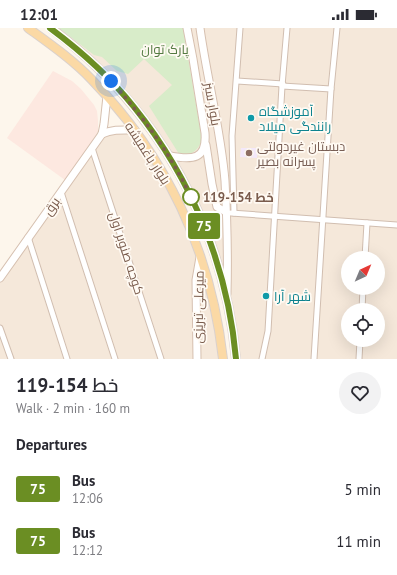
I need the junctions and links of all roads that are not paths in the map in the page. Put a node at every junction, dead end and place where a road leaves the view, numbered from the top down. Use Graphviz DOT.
graph roads {
  1 [pos="28,28"];
  2 [pos="50,28"];
  3 [pos="187,28"];
  4 [pos="200,28"];
  5 [pos="240,28"];
  6 [pos="287,28"];
  7 [pos="338,28"];
  8 [pos="236,81"];
  9 [pos="283,85"];
  10 [pos="331,89"];
  11 [pos="106,96"];
  12 [pos="135,130"];
  13 [pos="102,134"];
  14 [pos="232,136"];
  15 [pos="219,138"];
  16 [pos="206,145"];
  17 [pos="92,148"];
  18 [pos="170,156"];
  19 [pos="62,192"];
  20 [pos="230,212"];
  21 [pos="275,216"];
  22 [pos="323,220"];
  23 [pos="367,223"];
  24 [pos="397,226"];
  25 [pos="28,237"];
  26 [pos="365,251"];
  27 [pos="200,254"];
  28 [pos="0,278"];
  29 [pos="227,296"];
  30 [pos="0,328"];
  31 [pos="360,347"];
  32 [pos="11,359"];
  33 [pos="68,359"];
  34 [pos="115,359"];
  35 [pos="161,359"];
  36 [pos="197,359"];
  37 [pos="223,359"];
  38 [pos="236,359"];
  39 [pos="262,359"];
  40 [pos="314,359"];
  41 [pos="359,359"];
  1 -- 11 [label="main road, بلوار باغمیشه"];
  2 -- 18 [label="main road, بلوار باغمیشه"];
  3 -- 16 [label="main road"];
  4 -- 15 [label="main road, بلوار سبز"];
  5 -- 8 [label="street"];
  6 -- 9 [label="street"];
  7 -- 10 [label="street"];
  8 -- 9 [label="street"];
  8 -- 14 [label="street"];
  9 -- 10 [label="street"];
  9 -- 21 [label="street"];
  10 -- 22 [label="street"];
  11 -- 12 [label="main road, بلوار باغمیشه"];
  11 -- 13 [label="main road"];
  12 -- 13 [label="main road"];
  12 -- 27 [label="main road, بلوار باغمیشه"];
  13 -- 17 [label="main road, برق"];
  14 -- 15 [label="street"];
  14 -- 20 [label="street"];
  15 -- 20 [label="main road, بلوار سبز"];
  16 -- 18 [label="main road"];
  16 -- 20 [label="main road"];
  17 -- 19 [label="main road, برق"];
  17 -- 35 [label="street, کوچه صنوبر اول"];
  18 -- 29 [label="main road, بلوار باغمیشه"];
  19 -- 25 [label="main road, برق"];
  19 -- 34 [label="street"];
  20 -- 21 [label="street"];
  20 -- 29 [label="main road, بلوار سبز"];
  21 -- 22 [label="street"];
  21 -- 39 [label="street"];
  22 -- 23 [label="street"];
  22 -- 40 [label="street"];
  23 -- 24 [label="street"];
  23 -- 26 [label="street"];
  25 -- 28 [label="main road, برق"];
  25 -- 33 [label="street"];
  27 -- 36 [label="main road, میرعلی تبریزی"];
  27 -- 37 [label="main road, بلوار باغمیشه"];
  29 -- 38 [label="main road, بلوار باغمیشه"];
  30 -- 32 [label="street"];
  31 -- 41 [label="street"];
}
